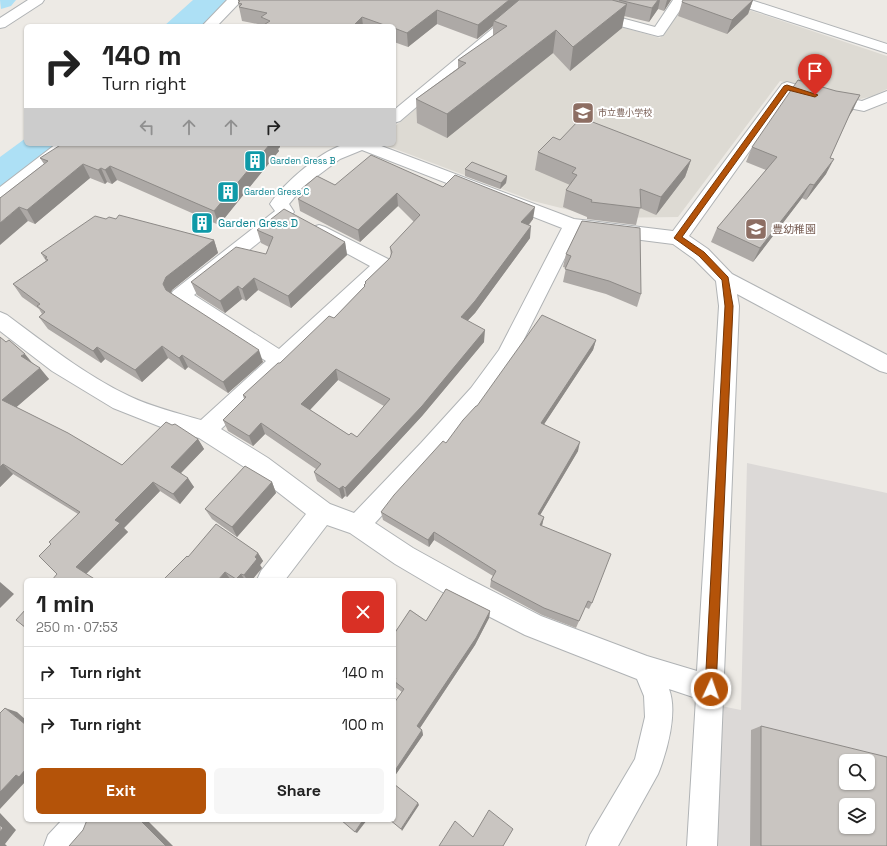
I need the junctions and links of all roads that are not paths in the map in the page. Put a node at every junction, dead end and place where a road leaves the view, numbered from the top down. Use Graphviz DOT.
graph roads {
  1 [pos="37,0"];
  2 [pos="235,0"];
  3 [pos="680,0"];
  4 [pos="737,0"];
  5 [pos="542,1"];
  6 [pos="585,12"];
  7 [pos="0,24"];
  8 [pos="211,24"];
  9 [pos="887,49"];
  10 [pos="887,96"];
  11 [pos="396,116"];
  12 [pos="63,146"];
  13 [pos="357,146"];
  14 [pos="367,146"];
  15 [pos="0,196"];
  16 [pos="296,218"];
  17 [pos="572,225"];
  18 [pos="678,238"];
  19 [pos="725,279"];
  20 [pos="0,320"];
  21 [pos="280,360"];
  22 [pos="887,365"];
  23 [pos="205,430"];
  24 [pos="322,512"];
  25 [pos="358,525"];
  26 [pos="272,578"];
  27 [pos="647,669"];
  28 [pos="711,689"];
  29 [pos="80,822"];
  30 [pos="59,846"];
  31 [pos="601,846"];
  32 [pos="702,846"];
  1 -- 7 [label="street"];
  2 -- 8 [label="street"];
  3 -- 6 [label="street"];
  4 -- 9 [label="street"];
  5 -- 11 [label="street"];
  10 -- 18 [label="street"];
  12 -- 15 [label="street"];
  13 -- 16 [label="street"];
  14 -- 17 [label="street"];
  16 -- 21 [label="street"];
  16 -- 21 [label="street"];
  17 -- 18 [label="street"];
  17 -- 25 [label="street"];
  18 -- 19 [label="street"];
  19 -- 22 [label="street"];
  19 -- 28 [label="street"];
  20 -- 23 [label="street"];
  21 -- 23 [label="street"];
  23 -- 24 [label="street"];
  24 -- 25 [label="street"];
  24 -- 26 [label="street"];
  25 -- 27 [label="street"];
  27 -- 28 [label="street"];
  27 -- 31 [label="street"];
  28 -- 32 [label="street"];
  29 -- 30 [label="street"];
}
